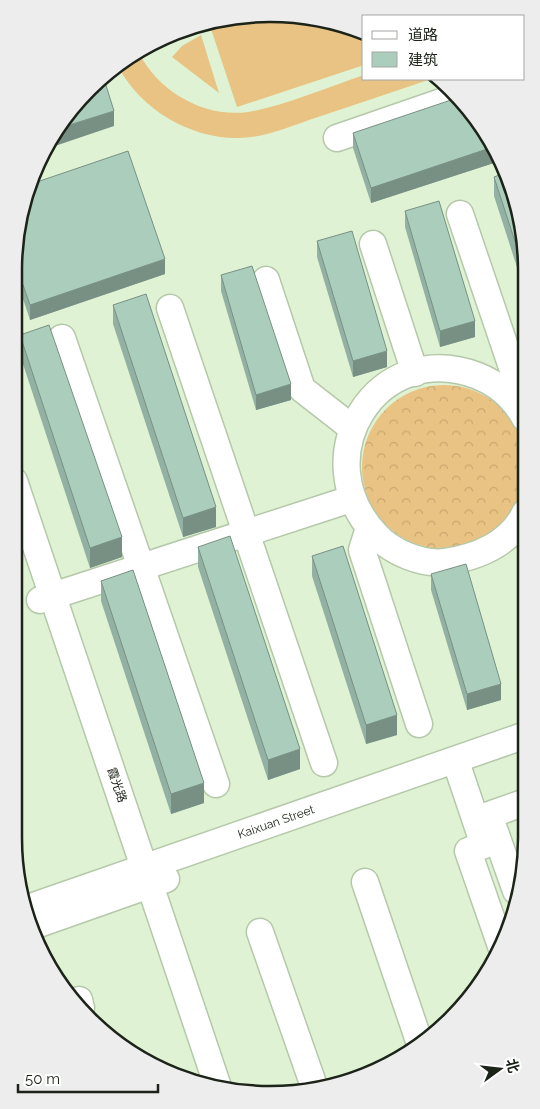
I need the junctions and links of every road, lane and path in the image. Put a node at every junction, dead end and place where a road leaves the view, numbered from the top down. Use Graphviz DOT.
graph roads {
  1 [pos="449,99"];
  2 [pos="337,138"];
  3 [pos="460,214"];
  4 [pos="373,244"];
  5 [pos="266,280"];
  6 [pos="170,308"];
  7 [pos="62,338"];
  8 [pos="414,373"];
  9 [pos="518,394"];
  10 [pos="518,408"];
  11 [pos="352,428"];
  12 [pos="352,499"];
  13 [pos="22,510"];
  14 [pos="518,525"];
  15 [pos="369,528"];
  16 [pos="246,533"];
  17 [pos="22,540"];
  18 [pos="140,567"];
  19 [pos="46,598"];
  20 [pos="420,724"];
  21 [pos="518,738"];
  22 [pos="518,747"];
  23 [pos="324,763"];
  24 [pos="458,768"];
  25 [pos="216,784"];
  26 [pos="518,805"];
  27 [pos="141,878"];
  28 [pos="365,882"];
  29 [pos="513,884"];
  30 [pos="32,907"];
  31 [pos="38,924"];
  32 [pos="260,932"];
  33 [pos="498,937"];
  34 [pos="418,1037"];
  35 [pos="201,1076"];
  36 [pos="215,1080"];
  37 [pos="312,1083"];
  1 -- 2 [label="street"];
  3 -- 9 [label="street"];
  4 -- 8 [label="street"];
  5 -- 11 [label="street"];
  6 -- 16 [label="street"];
  7 -- 18 [label="street"];
  8 -- 10 [label="street"];
  8 -- 11 [label="street"];
  11 -- 12 [label="street"];
  12 -- 15 [label="street"];
  12 -- 16 [label="street"];
  13 -- 19 [label="street, 霞光路"];
  14 -- 15 [label="street"];
  15 -- 20 [label="street"];
  16 -- 18 [label="street"];
  16 -- 23 [label="street"];
  17 -- 19 [label="street, 霞光路"];
  18 -- 19 [label="street"];
  18 -- 25 [label="street"];
  19 -- 27 [label="street, 霞光路"];
  21 -- 27 [label="street, Kaixuan Street"];
  22 -- 24 [label="street, Kaixuan Street"];
  24 -- 27 [label="street, Kaixuan Street"];
  24 -- 33 [label="street"];
  26 -- 29 [label="street"];
  27 -- 30 [label="street, Kaixuan Street"];
  27 -- 31 [label="street, Kaixuan Street"];
  27 -- 35 [label="street, 霞光路"];
  27 -- 36 [label="street, 霞光路"];
  28 -- 34 [label="street"];
  32 -- 37 [label="street"];
}
